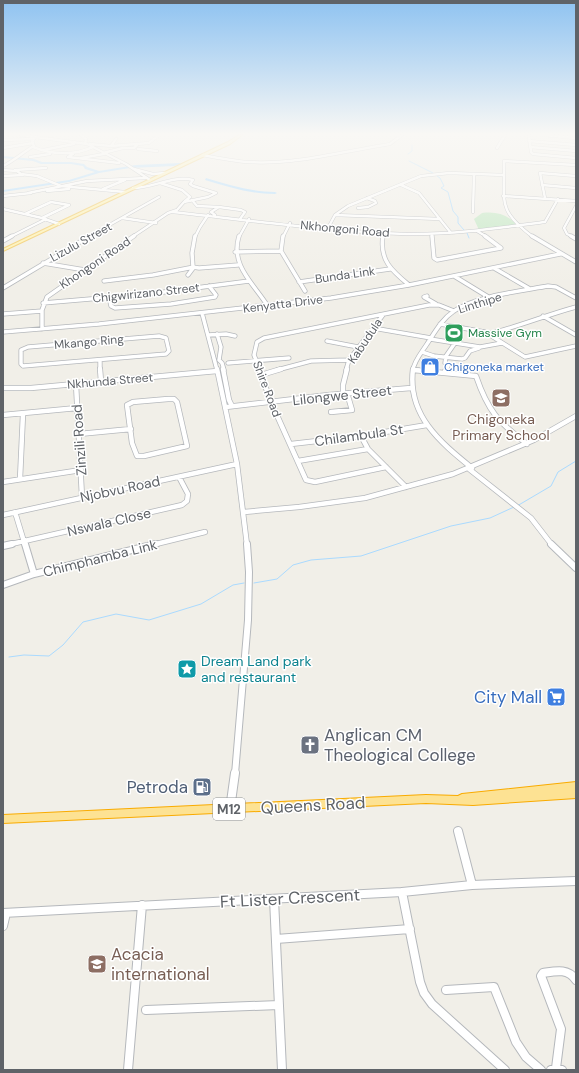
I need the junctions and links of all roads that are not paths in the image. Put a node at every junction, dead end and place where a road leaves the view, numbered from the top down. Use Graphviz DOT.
graph roads {
  1 [pos="64,185"];
  2 [pos="91,185"];
  3 [pos="111,185"];
  4 [pos="139,185"];
  5 [pos="153,185"];
  6 [pos="165,185"];
  7 [pos="192,185"];
  8 [pos="401,185"];
  9 [pos="474,185"];
  10 [pos="504,185"];
  11 [pos="542,185"];
  12 [pos="58,186"];
  13 [pos="76,188"];
  14 [pos="81,188"];
  15 [pos="133,188"];
  16 [pos="576,188"];
  17 [pos="102,189"];
  18 [pos="125,192"];
  19 [pos="28,193"];
  20 [pos="3,196"];
  21 [pos="503,196"];
  22 [pos="159,197"];
  23 [pos="367,198"];
  24 [pos="545,198"];
  25 [pos="558,199"];
  26 [pos="192,200"];
  27 [pos="576,201"];
  28 [pos="184,202"];
  29 [pos="576,206"];
  30 [pos="219,207"];
  31 [pos="358,208"];
  32 [pos="3,209"];
  33 [pos="172,212"];
  34 [pos="473,212"];
  35 [pos="25,214"];
  36 [pos="208,215"];
  37 [pos="335,215"];
  38 [pos="216,216"];
  39 [pos="571,216"];
  40 [pos="576,217"];
  41 [pos="44,218"];
  42 [pos="122,218"];
  43 [pos="240,218"];
  44 [pos="440,218"];
  45 [pos="249,219"];
  46 [pos="156,223"];
  47 [pos="59,224"];
  48 [pos="290,224"];
  49 [pos="519,226"];
  50 [pos="328,228"];
  51 [pos="477,231"];
  52 [pos="384,233"];
  53 [pos="450,233"];
  54 [pos="432,234"];
  55 [pos="576,239"];
  56 [pos="3,240"];
  57 [pos="3,250"];
  58 [pos="281,251"];
  59 [pos="235,252"];
  60 [pos="560,254"];
  61 [pos="576,262"];
  62 [pos="43,263"];
  63 [pos="238,264"];
  64 [pos="194,267"];
  65 [pos="494,268"];
  66 [pos="390,269"];
  67 [pos="86,270"];
  68 [pos="188,275"];
  69 [pos="454,276"];
  70 [pos="104,280"];
  71 [pos="249,281"];
  72 [pos="299,282"];
  73 [pos="409,285"];
  74 [pos="209,286"];
  75 [pos="3,288"];
  76 [pos="530,289"];
  77 [pos="305,291"];
  78 [pos="427,296"];
  79 [pos="109,297"];
  80 [pos="490,298"];
  81 [pos="576,298"];
  82 [pos="43,303"];
  83 [pos="267,305"];
  84 [pos="438,305"];
  85 [pos="576,306"];
  86 [pos="42,311"];
  87 [pos="454,311"];
  88 [pos="202,313"];
  89 [pos="3,314"];
  90 [pos="385,314"];
  91 [pos="543,316"];
  92 [pos="440,324"];
  93 [pos="373,328"];
  94 [pos="42,329"];
  95 [pos="3,332"];
  96 [pos="217,334"];
  97 [pos="488,334"];
  98 [pos="208,335"];
  99 [pos="576,335"];
  100 [pos="235,336"];
  101 [pos="431,338"];
  102 [pos="327,341"];
  103 [pos="455,343"];
  104 [pos="502,343"];
  105 [pos="576,346"];
  106 [pos="358,347"];
  107 [pos="486,347"];
  108 [pos="422,352"];
  109 [pos="289,358"];
  110 [pos="446,358"];
  111 [pos="100,360"];
  112 [pos="349,360"];
  113 [pos="256,361"];
  114 [pos="228,363"];
  115 [pos="413,370"];
  116 [pos="217,371"];
  117 [pos="445,372"];
  118 [pos="261,375"];
  119 [pos="101,381"];
  120 [pos="76,384"];
  121 [pos="3,388"];
  122 [pos="411,388"];
  123 [pos="345,393"];
  124 [pos="271,402"];
  125 [pos="232,406"];
  126 [pos="226,407"];
  127 [pos="77,408"];
  128 [pos="331,412"];
  129 [pos="22,414"];
  130 [pos="3,415"];
  131 [pos="576,416"];
  132 [pos="427,425"];
  133 [pos="130,429"];
  134 [pos="79,434"];
  135 [pos="361,436"];
  136 [pos="291,444"];
  137 [pos="527,444"];
  138 [pos="368,449"];
  139 [pos="298,461"];
  140 [pos="237,464"];
  141 [pos="386,467"];
  142 [pos="470,468"];
  143 [pos="81,470"];
  144 [pos="179,477"];
  145 [pos="20,479"];
  146 [pos="3,482"];
  147 [pos="406,487"];
  148 [pos="82,497"];
  149 [pos="15,512"];
  150 [pos="244,512"];
  151 [pos="3,515"];
  152 [pos="205,532"];
  153 [pos="24,541"];
  154 [pos="3,546"];
  155 [pos="576,568"];
  156 [pos="34,574"];
  157 [pos="3,585"];
  158 [pos="576,786"];
  159 [pos="576,794"];
  160 [pos="454,799"];
  161 [pos="230,809"];
  162 [pos="3,819"];
  163 [pos="458,831"];
  164 [pos="576,881"];
  165 [pos="472,885"];
  166 [pos="402,892"];
  167 [pos="274,899"];
  168 [pos="142,905"];
  169 [pos="4,913"];
  170 [pos="3,926"];
  171 [pos="410,929"];
  172 [pos="276,939"];
  173 [pos="576,980"];
  174 [pos="446,990"];
  175 [pos="279,1005"];
  176 [pos="146,1010"];
  177 [pos="556,1069"];
  178 [pos="128,1070"];
  179 [pos="282,1070"];
  180 [pos="505,1070"];
  181 [pos="541,1070"];
  1 -- 12 [label="street"];
  2 -- 14 [label="street"];
  3 -- 17 [label="street"];
  4 -- 15 [label="main road"];
  5 -- 15 [label="street"];
  6 -- 28 [label="street"];
  7 -- 26 [label="street"];
  8 -- 23 [label="street"];
  8 -- 44 [label="street"];
  9 -- 34 [label="street"];
  10 -- 21 [label="street"];
  11 -- 16 [label="street"];
  11 -- 24 [label="street"];
  12 -- 13 [label="street"];
  12 -- 19 [label="street"];
  13 -- 14 [label="street"];
  13 -- 19 [label="street"];
  14 -- 17 [label="street"];
  15 -- 18 [label="main road"];
  17 -- 18 [label="street"];
  18 -- 47 [label="main road"];
  19 -- 20 [label="street"];
  21 -- 24 [label="street"];
  21 -- 49 [label="street"];
  22 -- 42 [label="street, Lizulu Street"];
  23 -- 31 [label="street"];
  23 -- 37 [label="street"];
  24 -- 25 [label="street"];
  25 -- 27 [label="street"];
  25 -- 49 [label="street, Nkhongoni Road"];
  26 -- 28 [label="street"];
  26 -- 30 [label="street"];
  28 -- 33 [label="street, Khongoni Road"];
  29 -- 39 [label="street"];
  30 -- 38 [label="street"];
  30 -- 43 [label="street"];
  32 -- 35 [label="street"];
  33 -- 36 [label="street, Nkhongoni Road"];
  33 -- 46 [label="street, Khongoni Road"];
  35 -- 41 [label="street"];
  35 -- 41 [label="street"];
  36 -- 38 [label="street, Nkhongoni Road"];
  36 -- 64 [label="street"];
  37 -- 44 [label="street"];
  37 -- 50 [label="street"];
  38 -- 43 [label="street, Nkhongoni Road"];
  39 -- 40 [label="street"];
  39 -- 55 [label="street"];
  41 -- 47 [label="street"];
  41 -- 56 [label="street"];
  42 -- 46 [label="street"];
  42 -- 62 [label="street, Lizulu Street"];
  43 -- 45 [label="street, Nkhongoni Road"];
  44 -- 53 [label="street"];
  45 -- 48 [label="street, Nkhongoni Road"];
  45 -- 59 [label="street"];
  46 -- 67 [label="street, Khongoni Road"];
  47 -- 57 [label="main road"];
  48 -- 50 [label="street, Nkhongoni Road"];
  48 -- 58 [label="street"];
  49 -- 51 [label="street, Nkhongoni Road"];
  49 -- 60 [label="street"];
  50 -- 52 [label="street, Nkhongoni Road"];
  51 -- 53 [label="street, Nkhongoni Road"];
  51 -- 54 [label="street"];
  52 -- 54 [label="street, Nkhongoni Road"];
  52 -- 66 [label="street"];
  53 -- 54 [label="street, Nkhongoni Road"];
  58 -- 59 [label="street"];
  58 -- 72 [label="street"];
  59 -- 63 [label="street"];
  60 -- 61 [label="street"];
  60 -- 65 [label="street, Kenyatta Drive"];
  62 -- 67 [label="street"];
  62 -- 75 [label="street, Lizulu Street"];
  63 -- 64 [label="street"];
  63 -- 71 [label="street"];
  64 -- 68 [label="street"];
  64 -- 70 [label="street"];
  65 -- 69 [label="street, Kenyatta Drive"];
  65 -- 76 [label="street"];
  66 -- 72 [label="street, Bunda Link"];
  66 -- 73 [label="street"];
  67 -- 82 [label="street, Khongoni Road"];
  69 -- 73 [label="street, Kenyatta Drive"];
  69 -- 80 [label="street"];
  71 -- 74 [label="street, Chigwirizano Street"];
  71 -- 83 [label="street"];
  72 -- 77 [label="street"];
  73 -- 83 [label="street, Kenyatta Drive"];
  74 -- 79 [label="street, Chigwirizano Street"];
  74 -- 79 [label="street"];
  76 -- 80 [label="street, Linthipe"];
  76 -- 81 [label="street, Linthipe"];
  78 -- 84 [label="street"];
  79 -- 82 [label="street, Chigwirizano Street"];
  80 -- 87 [label="street, Linthipe"];
  82 -- 86 [label="street"];
  83 -- 88 [label="street, Kenyatta Drive"];
  84 -- 87 [label="street, Shire Road"];
  84 -- 90 [label="street, Shire Road"];
  85 -- 91 [label="street"];
  86 -- 89 [label="street"];
  86 -- 94 [label="street"];
  87 -- 92 [label="street, Linthipe"];
  88 -- 94 [label="street, Kenyatta Drive"];
  88 -- 98 [label="street"];
  90 -- 93 [label="street, Kabudula"];
  90 -- 113 [label="street, Shire Road"];
  91 -- 97 [label="street"];
  91 -- 99 [label="street"];
  92 -- 97 [label="street"];
  92 -- 101 [label="street, Linthipe"];
  93 -- 101 [label="street"];
  93 -- 106 [label="street, Kabudula"];
  94 -- 95 [label="street, Kenyatta Drive"];
  96 -- 98 [label="street"];
  96 -- 100 [label="street"];
  96 -- 125 [label="street"];
  97 -- 104 [label="street"];
  98 -- 116 [label="street"];
  101 -- 103 [label="street"];
  101 -- 108 [label="street, Linthipe"];
  102 -- 106 [label="street"];
  103 -- 107 [label="street"];
  103 -- 110 [label="street"];
  104 -- 105 [label="street"];
  104 -- 107 [label="street"];
  106 -- 112 [label="street, Kabudula"];
  107 -- 110 [label="street"];
  108 -- 110 [label="street"];
  108 -- 115 [label="street, Linthipe"];
  109 -- 113 [label="street"];
  110 -- 117 [label="street"];
  111 -- 111 [label="street, Mkango Ring"];
  111 -- 119 [label="street, Mkango Ring"];
  112 -- 118 [label="street"];
  112 -- 123 [label="street, Kabudula"];
  113 -- 114 [label="street"];
  113 -- 118 [label="street, Shire Road"];
  115 -- 117 [label="street"];
  115 -- 122 [label="street, Linthipe"];
  116 -- 119 [label="street, Nkhunda Street"];
  116 -- 126 [label="street"];
  117 -- 137 [label="street"];
  118 -- 124 [label="street, Shire Road"];
  119 -- 120 [label="street, Nkhunda Street"];
  120 -- 121 [label="street, Nkhunda Street"];
  120 -- 127 [label="street, Zinzili Road"];
  122 -- 123 [label="street, Lilongwe Street"];
  122 -- 132 [label="street, Linthipe"];
  123 -- 124 [label="street, Lilongwe Street"];
  123 -- 128 [label="street, Kabudula"];
  124 -- 125 [label="street, Lilongwe Street"];
  124 -- 136 [label="street, Shire Road"];
  125 -- 126 [label="street, Lilongwe Street"];
  126 -- 140 [label="street"];
  127 -- 129 [label="street"];
  127 -- 134 [label="street, Zinzili Road"];
  129 -- 130 [label="street"];
  129 -- 145 [label="street"];
  131 -- 137 [label="street"];
  132 -- 135 [label="street, Chilambula St"];
  132 -- 142 [label="street, Linthipe"];
  133 -- 133 [label="street"];
  133 -- 134 [label="street"];
  134 -- 143 [label="street, Zinzili Road"];
  135 -- 136 [label="street, Chilambula St"];
  135 -- 138 [label="street"];
  136 -- 139 [label="street, Shire Road"];
  137 -- 142 [label="street"];
  138 -- 139 [label="street"];
  138 -- 141 [label="street"];
  139 -- 141 [label="street, Shire Road"];
  140 -- 144 [label="street, Njobvu Road"];
  140 -- 150 [label="street"];
  141 -- 147 [label="street"];
  142 -- 147 [label="street"];
  142 -- 155 [label="street, Linthipe"];
  143 -- 145 [label="street"];
  143 -- 148 [label="street, Zinzili Road"];
  144 -- 148 [label="street, Njobvu Road"];
  144 -- 153 [label="street, Nswala Close"];
  145 -- 146 [label="street"];
  147 -- 150 [label="street"];
  148 -- 149 [label="street, Njobvu Road"];
  149 -- 151 [label="street, Njobvu Road"];
  149 -- 153 [label="street, Chimphamba Link"];
  150 -- 161 [label="street"];
  152 -- 156 [label="street, Chimphamba Link"];
  153 -- 154 [label="street, Nswala Close"];
  153 -- 156 [label="street, Chimphamba Link"];
  156 -- 157 [label="street"];
  158 -- 160 [label="highway, M12"];
  159 -- 160 [label="highway, M12"];
  160 -- 161 [label="highway, Queens Road / M12"];
  161 -- 162 [label="highway, Queens Road / M12"];
  163 -- 165 [label="street"];
  164 -- 165 [label="street, Ft Lister Crescent"];
  165 -- 166 [label="street, Ft Lister Crescent"];
  166 -- 167 [label="street, Ft Lister Crescent"];
  166 -- 171 [label="street"];
  167 -- 168 [label="street, Ft Lister Crescent"];
  167 -- 172 [label="street"];
  168 -- 169 [label="street, Ft Lister Crescent"];
  168 -- 178 [label="street"];
  169 -- 170 [label="street"];
  171 -- 172 [label="street"];
  171 -- 180 [label="street"];
  172 -- 175 [label="street"];
  173 -- 177 [label="street"];
  174 -- 181 [label="street"];
  175 -- 176 [label="street"];
  175 -- 179 [label="street"];
}
